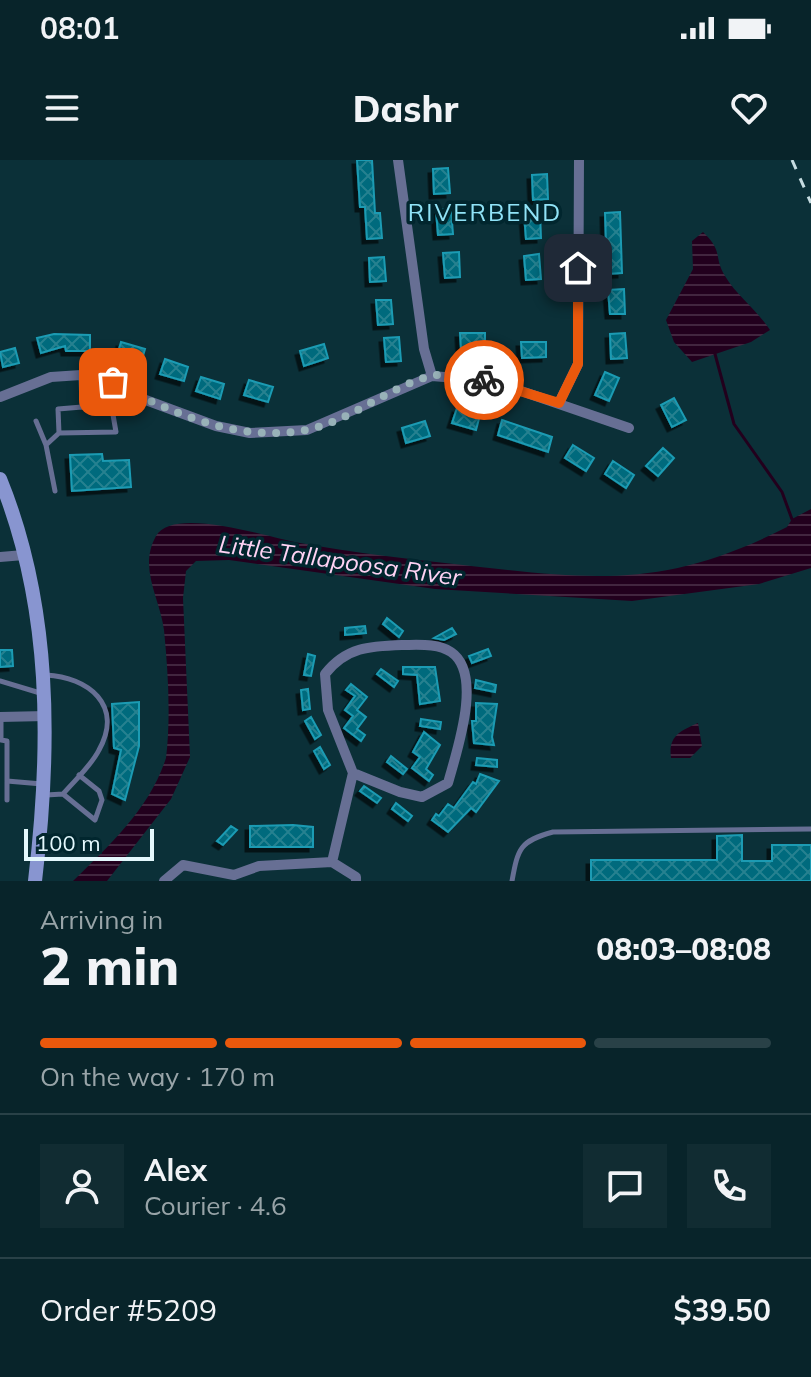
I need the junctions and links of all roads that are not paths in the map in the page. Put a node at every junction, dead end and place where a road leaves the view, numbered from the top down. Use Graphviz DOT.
graph roads {
  1 [pos="398,160"];
  2 [pos="579,160"];
  3 [pos="81,375"];
  4 [pos="432,376"];
  5 [pos="0,397"];
  6 [pos="559,403"];
  7 [pos="82,407"];
  8 [pos="36,421"];
  9 [pos="629,428"];
  10 [pos="59,433"];
  11 [pos="46,445"];
  12 [pos="0,479"];
  13 [pos="55,491"];
  14 [pos="24,555"];
  15 [pos="0,557"];
  16 [pos="44,675"];
  17 [pos="0,681"];
  18 [pos="45,693"];
  19 [pos="46,716"];
  20 [pos="1,717"];
  21 [pos="0,740"];
  22 [pos="4,761"];
  23 [pos="353,773"];
  24 [pos="79,775"];
  25 [pos="7,781"];
  26 [pos="45,789"];
  27 [pos="63,794"];
  28 [pos="7,800"];
  29 [pos="811,829"];
  30 [pos="332,862"];
  31 [pos="233,878"];
  32 [pos="35,881"];
  33 [pos="164,881"];
  34 [pos="356,881"];
  35 [pos="512,881"];
  1 -- 4 [label="street"];
  2 -- 6 [label="street"];
  3 -- 4 [label="street"];
  3 -- 5 [label="street"];
  3 -- 7 [label="lane"];
  4 -- 6 [label="street"];
  6 -- 9 [label="street"];
  7 -- 10 [label="lane"];
  7 -- 10 [label="lane"];
  8 -- 11 [label="lane"];
  10 -- 11 [label="lane"];
  11 -- 13 [label="lane"];
  12 -- 14 [label="main road"];
  14 -- 15 [label="street"];
  14 -- 16 [label="main road"];
  16 -- 18 [label="main road"];
  16 -- 24 [label="lane"];
  17 -- 18 [label="lane"];
  18 -- 19 [label="main road"];
  19 -- 20 [label="street"];
  19 -- 26 [label="main road"];
  20 -- 21 [label="lane"];
  21 -- 22 [label="lane"];
  22 -- 25 [label="lane"];
  23 -- 23 [label="street"];
  23 -- 30 [label="street"];
  24 -- 27 [label="lane"];
  24 -- 27 [label="lane"];
  25 -- 26 [label="lane"];
  25 -- 28 [label="lane"];
  26 -- 27 [label="lane"];
  26 -- 32 [label="main road"];
  29 -- 35 [label="lane"];
  30 -- 31 [label="street"];
  30 -- 34 [label="street"];
  31 -- 33 [label="street"];
}
